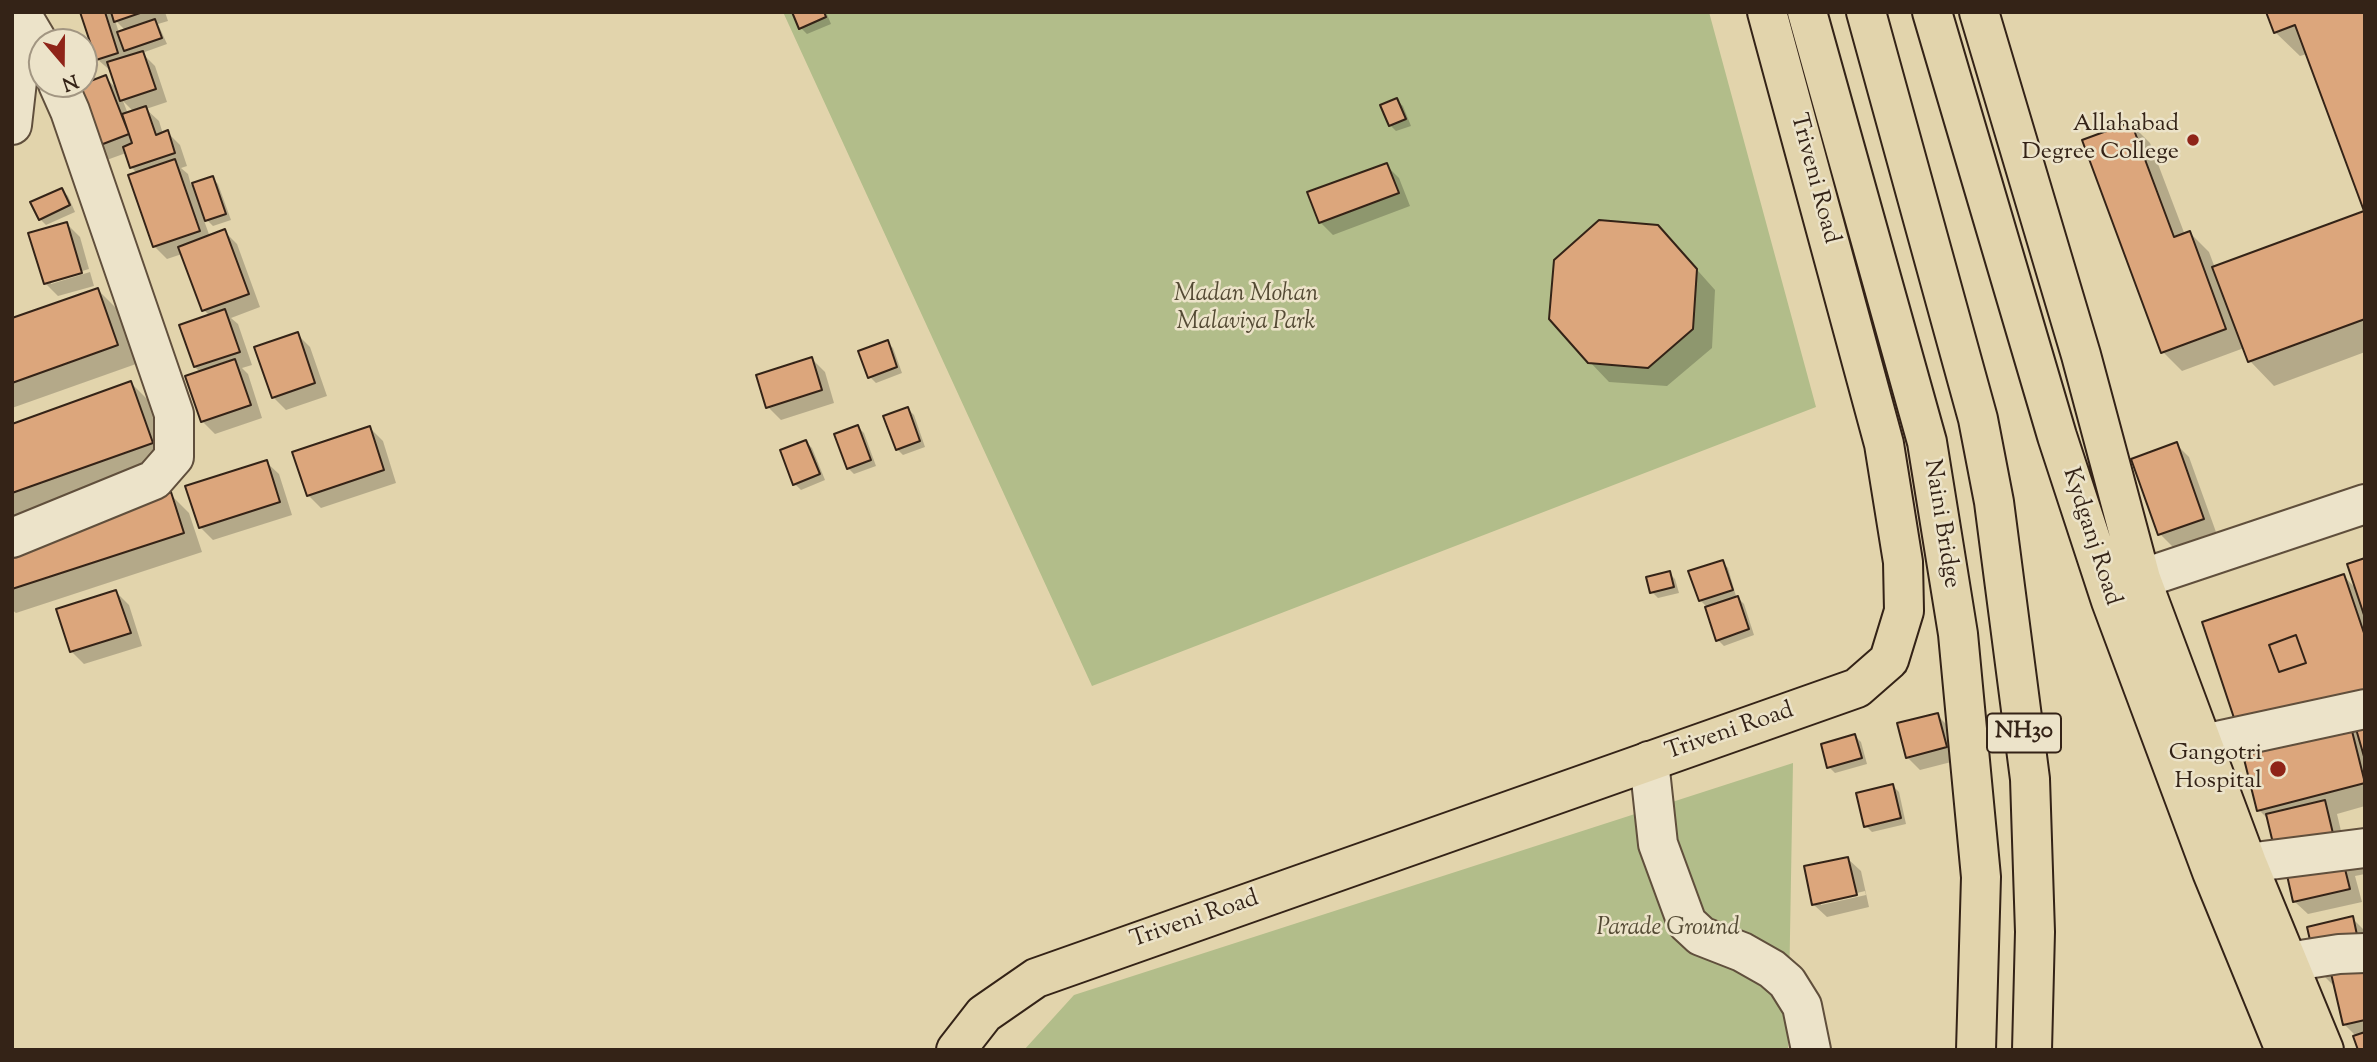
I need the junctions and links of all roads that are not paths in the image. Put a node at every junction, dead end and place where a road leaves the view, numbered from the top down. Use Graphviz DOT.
graph roads {
  1 [pos="20,12"];
  2 [pos="1767,12"];
  3 [pos="1807,12"];
  4 [pos="1867,12"];
  5 [pos="1932,12"];
  6 [pos="1979,12"];
  7 [pos="29,28"];
  8 [pos="12,44"];
  9 [pos="64,98"];
  10 [pos="12,125"];
  11 [pos="2365,503"];
  12 [pos="12,538"];
  13 [pos="2123,582"];
  14 [pos="2365,709"];
  15 [pos="2203,744"];
  16 [pos="1649,761"];
  17 [pos="2365,848"];
  18 [pos="2247,863"];
  19 [pos="2365,953"];
  20 [pos="2288,962"];
  21 [pos="956,1050"];
  22 [pos="1811,1050"];
  23 [pos="1976,1050"];
  24 [pos="2032,1050"];
  25 [pos="2285,1050"];
  26 [pos="2324,1050"];
  1 -- 7 [label="street"];
  2 -- 16 [label="main road, Triveni Road"];
  3 -- 23 [label="main road, Naini Bridge / NH30"];
  4 -- 24 [label="main road, NH30"];
  5 -- 13 [label="main road, Kydganj Road"];
  6 -- 13 [label="main road, Kydganj Road"];
  8 -- 10 [label="street"];
  9 -- 12 [label="street"];
  11 -- 13 [label="street"];
  13 -- 15 [label="main road, Kydganj Road"];
  13 -- 25 [label="main road, Kydganj Road"];
  14 -- 15 [label="street"];
  15 -- 18 [label="main road, Kydganj Road"];
  16 -- 21 [label="main road, Triveni Road"];
  16 -- 22 [label="street"];
  17 -- 18 [label="street"];
  18 -- 20 [label="main road, Kydganj Road"];
  19 -- 20 [label="street"];
  20 -- 26 [label="main road, Kydganj Road"];
}
